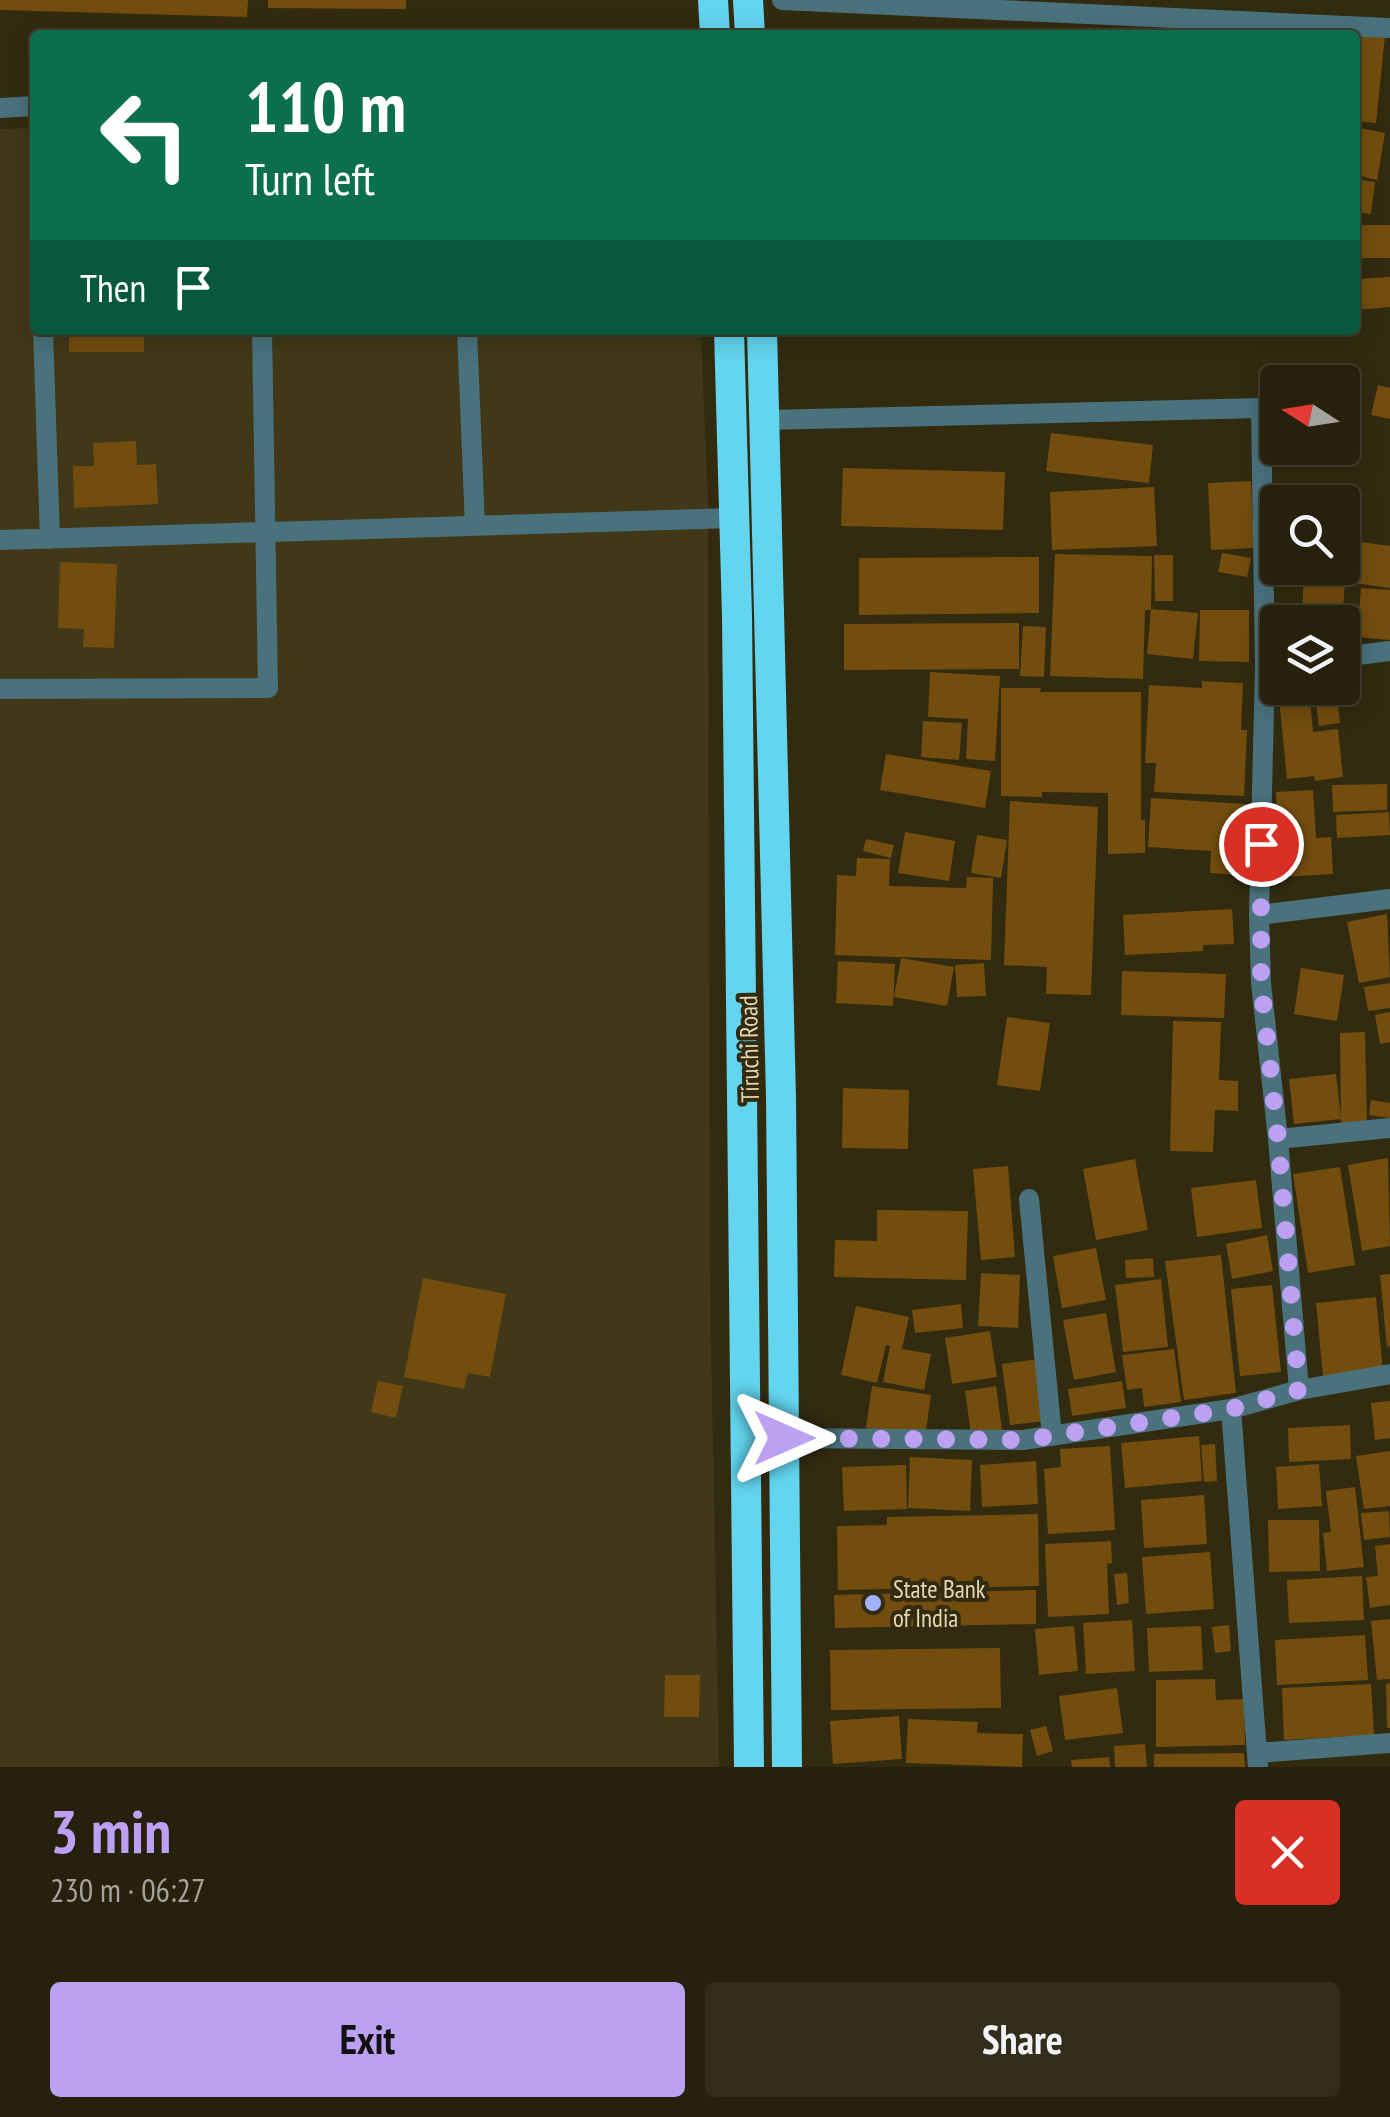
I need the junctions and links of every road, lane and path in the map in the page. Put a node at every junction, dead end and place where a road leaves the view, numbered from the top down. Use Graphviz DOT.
graph roads {
  1 [pos="713,0"];
  2 [pos="748,0"];
  3 [pos="782,0"];
  4 [pos="1390,28"];
  5 [pos="715,30"];
  6 [pos="750,30"];
  7 [pos="30,106"];
  8 [pos="0,108"];
  9 [pos="43,335"];
  10 [pos="262,335"];
  11 [pos="467,335"];
  12 [pos="728,335"];
  13 [pos="762,335"];
  14 [pos="766,420"];
  15 [pos="734,518"];
  16 [pos="475,526"];
  17 [pos="266,532"];
  18 [pos="50,539"];
  19 [pos="0,540"];
  20 [pos="1268,605"];
  21 [pos="1390,651"];
  22 [pos="1360,655"];
  23 [pos="0,688"];
  24 [pos="1269,705"];
  25 [pos="1390,900"];
  26 [pos="1259,916"];
  27 [pos="1390,1128"];
  28 [pos="1278,1139"];
  29 [pos="1028,1199"];
  30 [pos="1390,1374"];
  31 [pos="1299,1390"];
  32 [pos="1231,1409"];
  33 [pos="1052,1436"];
  34 [pos="784,1438"];
  35 [pos="1390,1743"];
  36 [pos="1258,1760"];
  37 [pos="749,1767"];
  38 [pos="787,1767"];
  1 -- 5 [label="highway"];
  2 -- 6 [label="highway"];
  3 -- 4 [label="street"];
  7 -- 8 [label="street"];
  9 -- 18 [label="street"];
  10 -- 17 [label="street"];
  11 -- 16 [label="street"];
  12 -- 15 [label="highway, Tiruchi Road"];
  13 -- 14 [label="highway, Tiruchi Road"];
  14 -- 20 [label="street"];
  14 -- 34 [label="highway, Tiruchi Road"];
  15 -- 16 [label="street"];
  15 -- 37 [label="highway, Tiruchi Road"];
  16 -- 17 [label="street"];
  17 -- 18 [label="street"];
  17 -- 23 [label="street"];
  18 -- 19 [label="street"];
  21 -- 22 [label="street"];
  24 -- 26 [label="street"];
  25 -- 26 [label="street"];
  26 -- 28 [label="street"];
  27 -- 28 [label="street"];
  28 -- 31 [label="street"];
  29 -- 33 [label="street"];
  30 -- 31 [label="street"];
  31 -- 32 [label="street"];
  32 -- 33 [label="street"];
  32 -- 36 [label="street"];
  33 -- 34 [label="street"];
  34 -- 38 [label="highway, Tiruchi Road"];
  35 -- 36 [label="street"];
}
